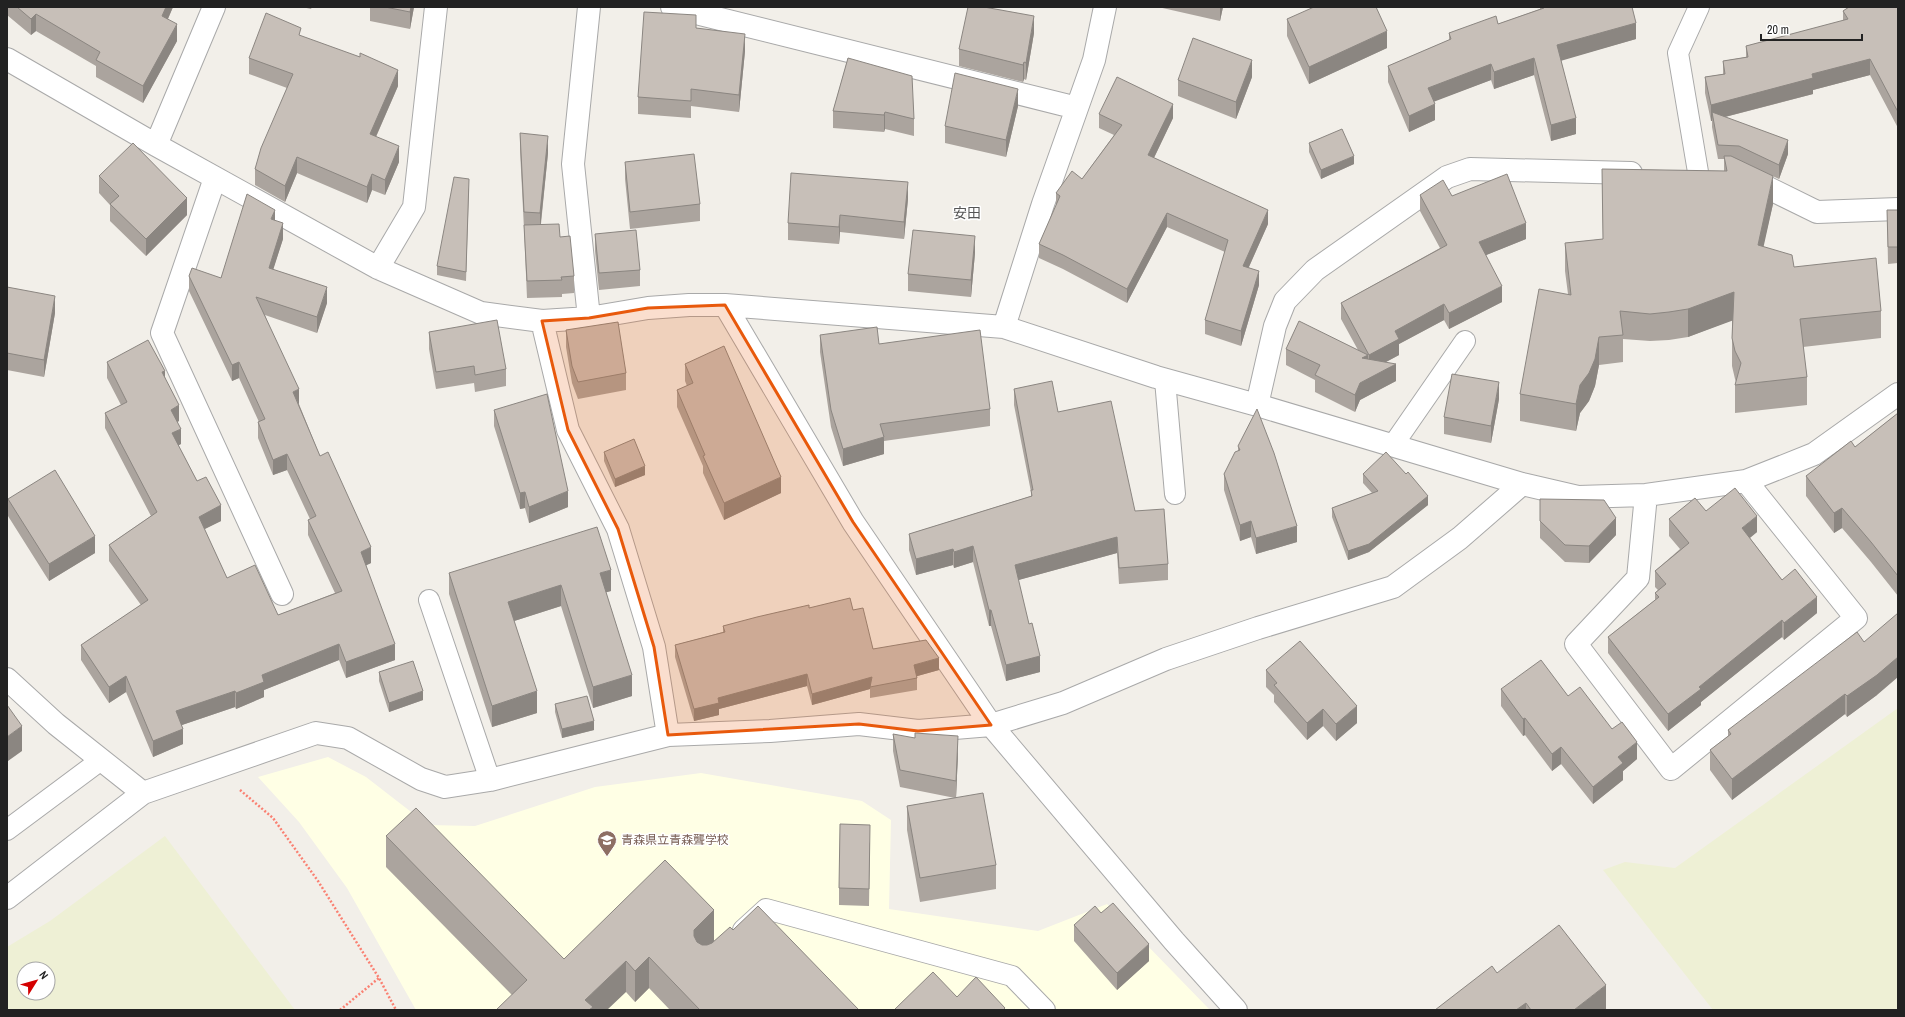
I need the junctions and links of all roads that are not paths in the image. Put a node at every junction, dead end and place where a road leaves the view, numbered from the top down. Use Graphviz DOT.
graph roads {
  1 [pos="214,7"];
  2 [pos="436,7"];
  3 [pos="589,7"];
  4 [pos="672,7"];
  5 [pos="1105,7"];
  6 [pos="1699,7"];
  7 [pos="7,59"];
  8 [pos="1077,108"];
  9 [pos="156,145"];
  10 [pos="1650,172"];
  11 [pos="1674,172"];
  12 [pos="1698,172"];
  13 [pos="215,178"];
  14 [pos="1898,209"];
  15 [pos="378,268"];
  16 [pos="725,306"];
  17 [pos="589,318"];
  18 [pos="542,321"];
  19 [pos="1004,327"];
  20 [pos="1465,341"];
  21 [pos="1165,380"];
  22 [pos="1898,394"];
  23 [pos="1257,405"];
  24 [pos="1393,445"];
  25 [pos="1746,481"];
  26 [pos="1522,484"];
  27 [pos="1176,494"];
  28 [pos="1646,495"];
  29 [pos="282,594"];
  30 [pos="429,600"];
  31 [pos="7,679"];
  32 [pos="992,725"];
  33 [pos="668,736"];
  34 [pos="101,760"];
  35 [pos="490,780"];
  36 [pos="143,793"];
  37 [pos="7,830"];
  38 [pos="7,898"];
  39 [pos="728,945"];
  40 [pos="1045,1010"];
  41 [pos="1236,1010"];
  1 -- 9 [label="street"];
  2 -- 15 [label="street"];
  3 -- 17 [label="street"];
  4 -- 8 [label="street"];
  5 -- 8 [label="street"];
  6 -- 12 [label="lane"];
  7 -- 9 [label="street"];
  8 -- 19 [label="street"];
  9 -- 13 [label="street"];
  10 -- 23 [label="street"];
  11 -- 12 [label="street"];
  12 -- 14 [label="street"];
  13 -- 15 [label="street"];
  13 -- 29 [label="street"];
  15 -- 18 [label="street"];
  16 -- 17 [label="street"];
  16 -- 19 [label="street"];
  16 -- 32 [label="street"];
  17 -- 18 [label="street"];
  18 -- 33 [label="street"];
  19 -- 21 [label="street"];
  20 -- 24 [label="lane"];
  21 -- 23 [label="street"];
  21 -- 27 [label="lane"];
  22 -- 25 [label="street"];
  23 -- 24 [label="street"];
  24 -- 26 [label="street"];
  25 -- 28 [label="street"];
  25 -- 28 [label="street"];
  26 -- 28 [label="street"];
  26 -- 32 [label="street"];
  30 -- 35 [label="lane"];
  31 -- 34 [label="street"];
  32 -- 33 [label="street"];
  32 -- 41 [label="street"];
  33 -- 35 [label="street"];
  34 -- 36 [label="street"];
  34 -- 37 [label="lane"];
  35 -- 36 [label="street"];
  36 -- 38 [label="street"];
  39 -- 40 [label="lane"];
}
